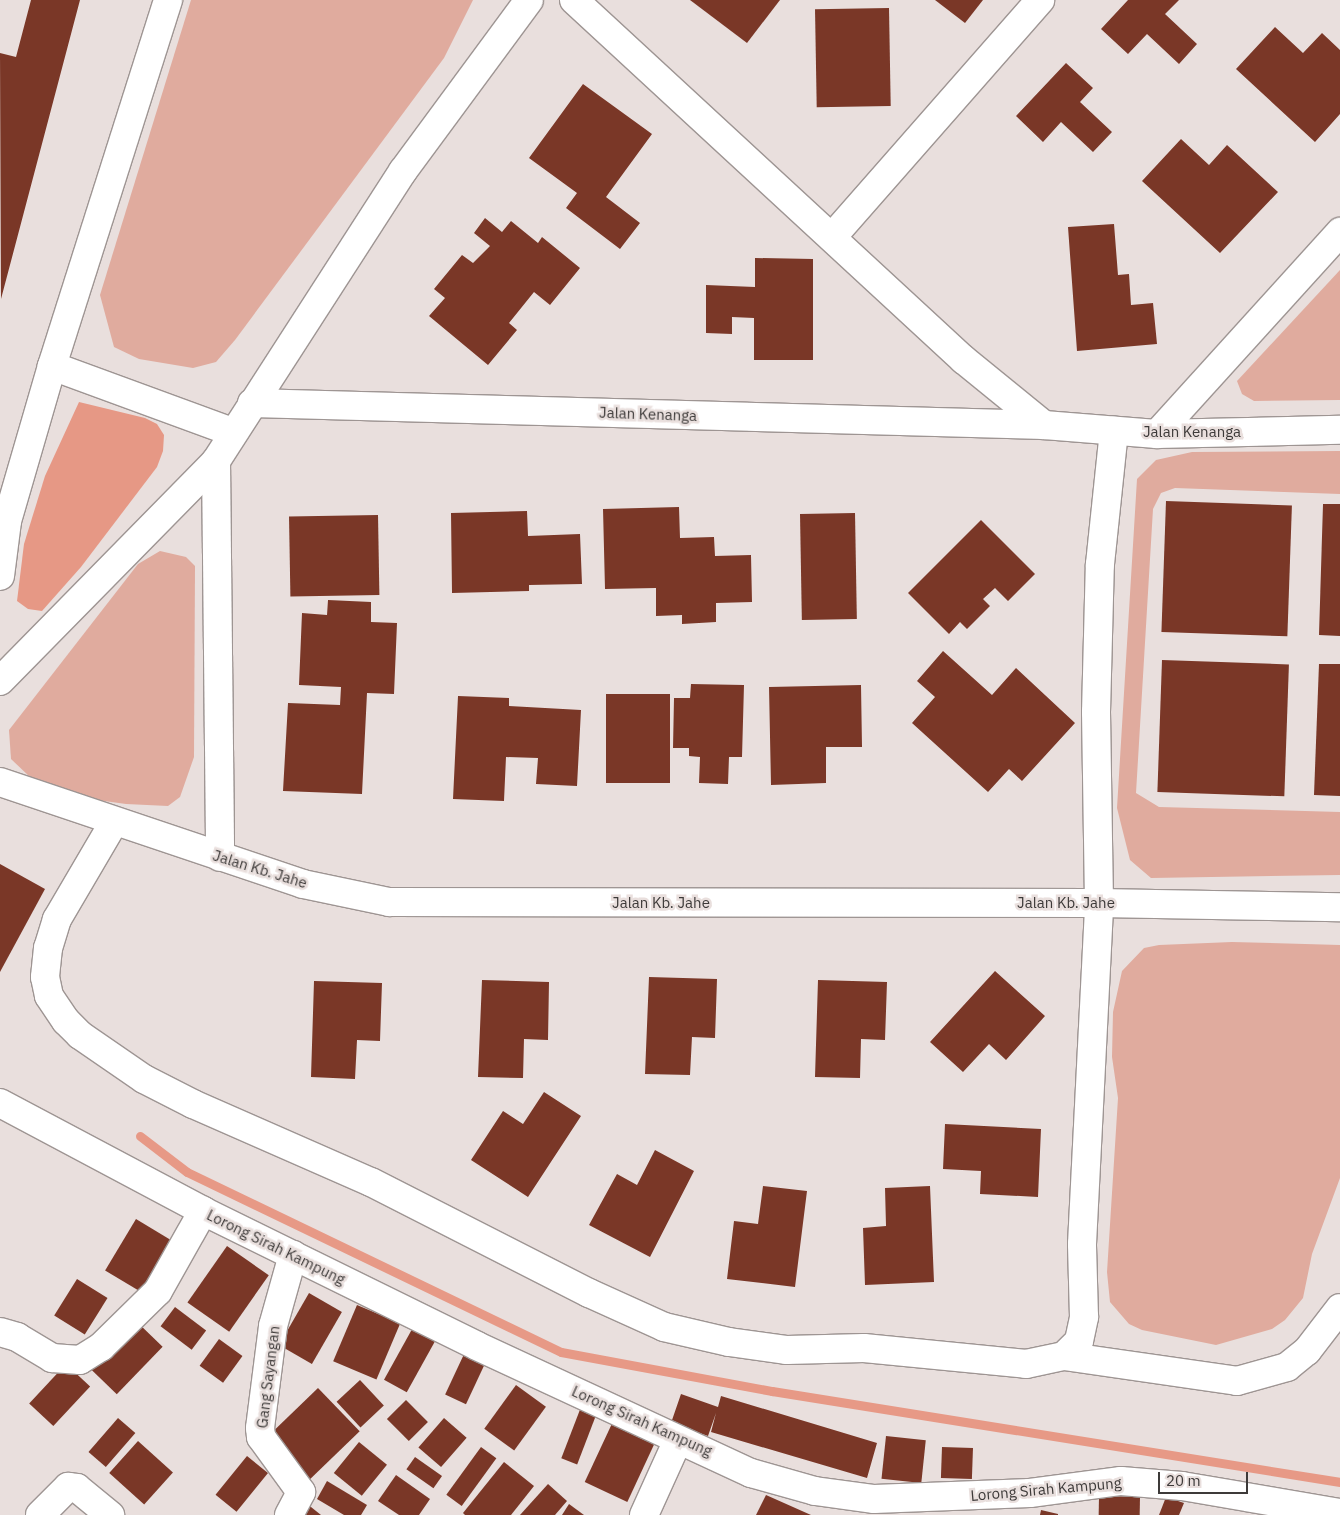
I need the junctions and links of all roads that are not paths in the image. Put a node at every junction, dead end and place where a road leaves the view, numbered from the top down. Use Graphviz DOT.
graph roads {
  1 [pos="168,0"];
  2 [pos="529,0"];
  3 [pos="574,0"];
  4 [pos="1040,0"];
  5 [pos="1340,232"];
  6 [pos="833,236"];
  7 [pos="52,366"];
  8 [pos="252,403"];
  9 [pos="1044,425"];
  10 [pos="1340,430"];
  11 [pos="1114,431"];
  12 [pos="232,432"];
  13 [pos="1157,434"];
  14 [pos="216,461"];
  15 [pos="0,576"];
  16 [pos="0,681"];
  17 [pos="0,782"];
  18 [pos="114,822"];
  19 [pos="220,857"];
  20 [pos="1099,903"];
  21 [pos="1340,907"];
  22 [pos="0,1103"];
  23 [pos="204,1211"];
  24 [pos="293,1255"];
  25 [pos="1340,1308"];
  26 [pos="0,1332"];
  27 [pos="1064,1356"];
  28 [pos="678,1440"];
  29 [pos="953,1506"];
  30 [pos="1340,1513"];
  31 [pos="40,1515"];
  32 [pos="110,1515"];
  33 [pos="289,1515"];
  34 [pos="644,1515"];
  1 -- 7 [label="street"];
  2 -- 8 [label="street"];
  3 -- 6 [label="street"];
  4 -- 6 [label="street"];
  5 -- 13 [label="street"];
  6 -- 9 [label="street"];
  7 -- 12 [label="street"];
  7 -- 15 [label="street"];
  8 -- 9 [label="street, Jalan Kenanga"];
  8 -- 12 [label="street"];
  9 -- 11 [label="street, Jalan Kenanga"];
  10 -- 13 [label="street, Jalan Kenanga"];
  11 -- 13 [label="street, Jalan Kenanga"];
  11 -- 20 [label="street"];
  12 -- 14 [label="street"];
  14 -- 16 [label="street"];
  14 -- 19 [label="street"];
  17 -- 18 [label="street, Jalan Kb. Jahe"];
  18 -- 19 [label="street, Jalan Kb. Jahe"];
  18 -- 27 [label="street"];
  19 -- 20 [label="street, Jalan Kb. Jahe"];
  20 -- 21 [label="street, Jalan Kb. Jahe"];
  20 -- 27 [label="street"];
  22 -- 23 [label="street, Lorong Sirah Kampung"];
  23 -- 24 [label="street, Lorong Sirah Kampung"];
  23 -- 26 [label="street"];
  24 -- 28 [label="street, Lorong Sirah Kampung"];
  24 -- 33 [label="street, Gang Sayangan"];
  25 -- 27 [label="street"];
  28 -- 29 [label="street, Lorong Sirah Kampung"];
  28 -- 34 [label="street"];
  29 -- 30 [label="street, Lorong Sirah Kampung"];
  31 -- 32 [label="street"];
}
